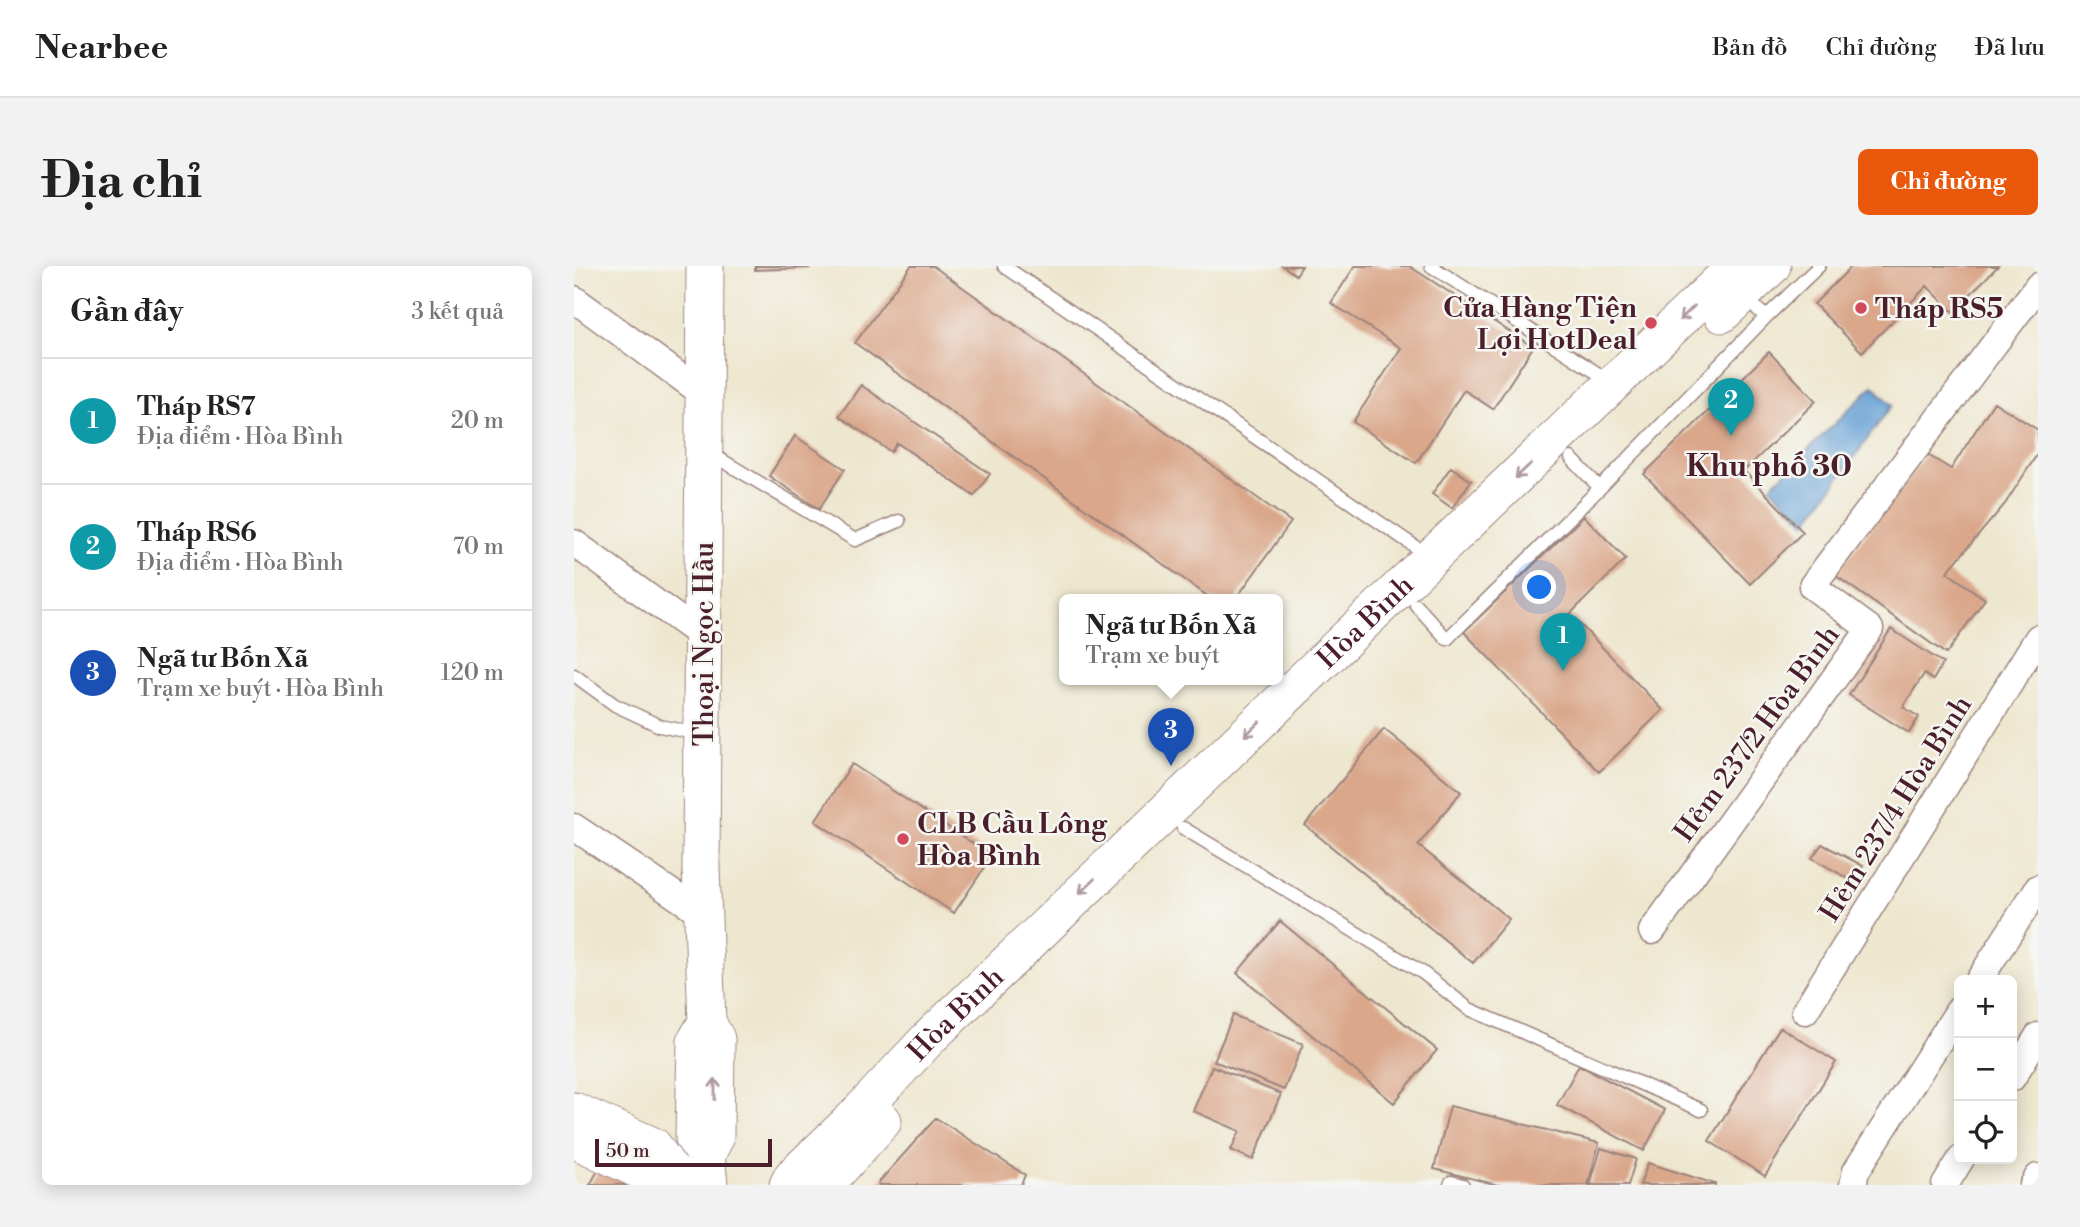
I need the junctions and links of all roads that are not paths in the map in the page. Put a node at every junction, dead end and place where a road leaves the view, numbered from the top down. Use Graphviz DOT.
graph roads {
  1 [pos="705,266"];
  2 [pos="1004,266"];
  3 [pos="1431,266"];
  4 [pos="1772,266"];
  5 [pos="1819,266"];
  6 [pos="1739,283"];
  7 [pos="2038,286"];
  8 [pos="574,299"];
  9 [pos="1614,384"];
  10 [pos="705,395"];
  11 [pos="704,450"];
  12 [pos="1570,458"];
  13 [pos="1600,488"];
  14 [pos="899,521"];
  15 [pos="574,543"];
  16 [pos="1432,558"];
  17 [pos="1408,597"];
  18 [pos="702,636"];
  19 [pos="2038,638"];
  20 [pos="574,675"];
  21 [pos="702,735"];
  22 [pos="574,827"];
  23 [pos="1183,828"];
  24 [pos="2038,888"];
  25 [pos="703,914"];
  26 [pos="1652,931"];
  27 [pos="1982,975"];
  28 [pos="1805,1011"];
  29 [pos="1954,1018"];
  30 [pos="2038,1036"];
  31 [pos="2017,1070"];
  32 [pos="1701,1110"];
  33 [pos="574,1111"];
  34 [pos="574,1139"];
  35 [pos="1958,1164"];
  36 [pos="696,1174"];
  37 [pos="2038,1177"];
  38 [pos="1848,1180"];
  39 [pos="788,1185"];
  40 [pos="825,1185"];
  41 [pos="1450,1185"];
  42 [pos="1463,1185"];
  43 [pos="1945,1185"];
  44 [pos="2033,1185"];
  1 -- 10 [label="main road, Thoại Ngọc Hầu"];
  2 -- 16 [label="lane"];
  3 -- 9 [label="lane"];
  4 -- 6 [label="main road, Hòa Bình"];
  5 -- 6 [label="lane"];
  6 -- 9 [label="main road, Hòa Bình, one-way"];
  6 -- 12 [label="main road, Hòa Bình"];
  6 -- 13 [label="lane"];
  7 -- 26 [label="street, Hẻm 237/2 Hòa Bình"];
  8 -- 10 [label="street"];
  9 -- 16 [label="main road, Hòa Bình, one-way"];
  10 -- 11 [label="main road, Thoại Ngọc Hầu"];
  11 -- 14 [label="lane"];
  11 -- 18 [label="main road, Thoại Ngọc Hầu"];
  12 -- 13 [label="lane"];
  12 -- 17 [label="main road, Hòa Bình"];
  13 -- 17 [label="lane"];
  15 -- 18 [label="street"];
  16 -- 17 [label="main road, Hòa Bình"];
  17 -- 23 [label="main road, Hòa Bình"];
  17 -- 39 [label="main road, Hòa Bình, one-way"];
  18 -- 21 [label="main road, Thoại Ngọc Hầu"];
  19 -- 28 [label="street, Hẻm 237/4 Hòa Bình"];
  20 -- 21 [label="lane"];
  21 -- 25 [label="main road, Thoại Ngọc Hầu"];
  22 -- 25 [label="street"];
  23 -- 32 [label="lane"];
  23 -- 40 [label="main road, Hòa Bình"];
  24 -- 27 [label="street"];
  25 -- 36 [label="main road, Thoại Ngọc Hầu"];
  29 -- 38 [label="street"];
  30 -- 31 [label="street"];
  33 -- 36 [label="main road"];
  34 -- 36 [label="main road"];
  35 -- 43 [label="street"];
  37 -- 44 [label="street"];
  41 -- 42 [label="lane"];
}
